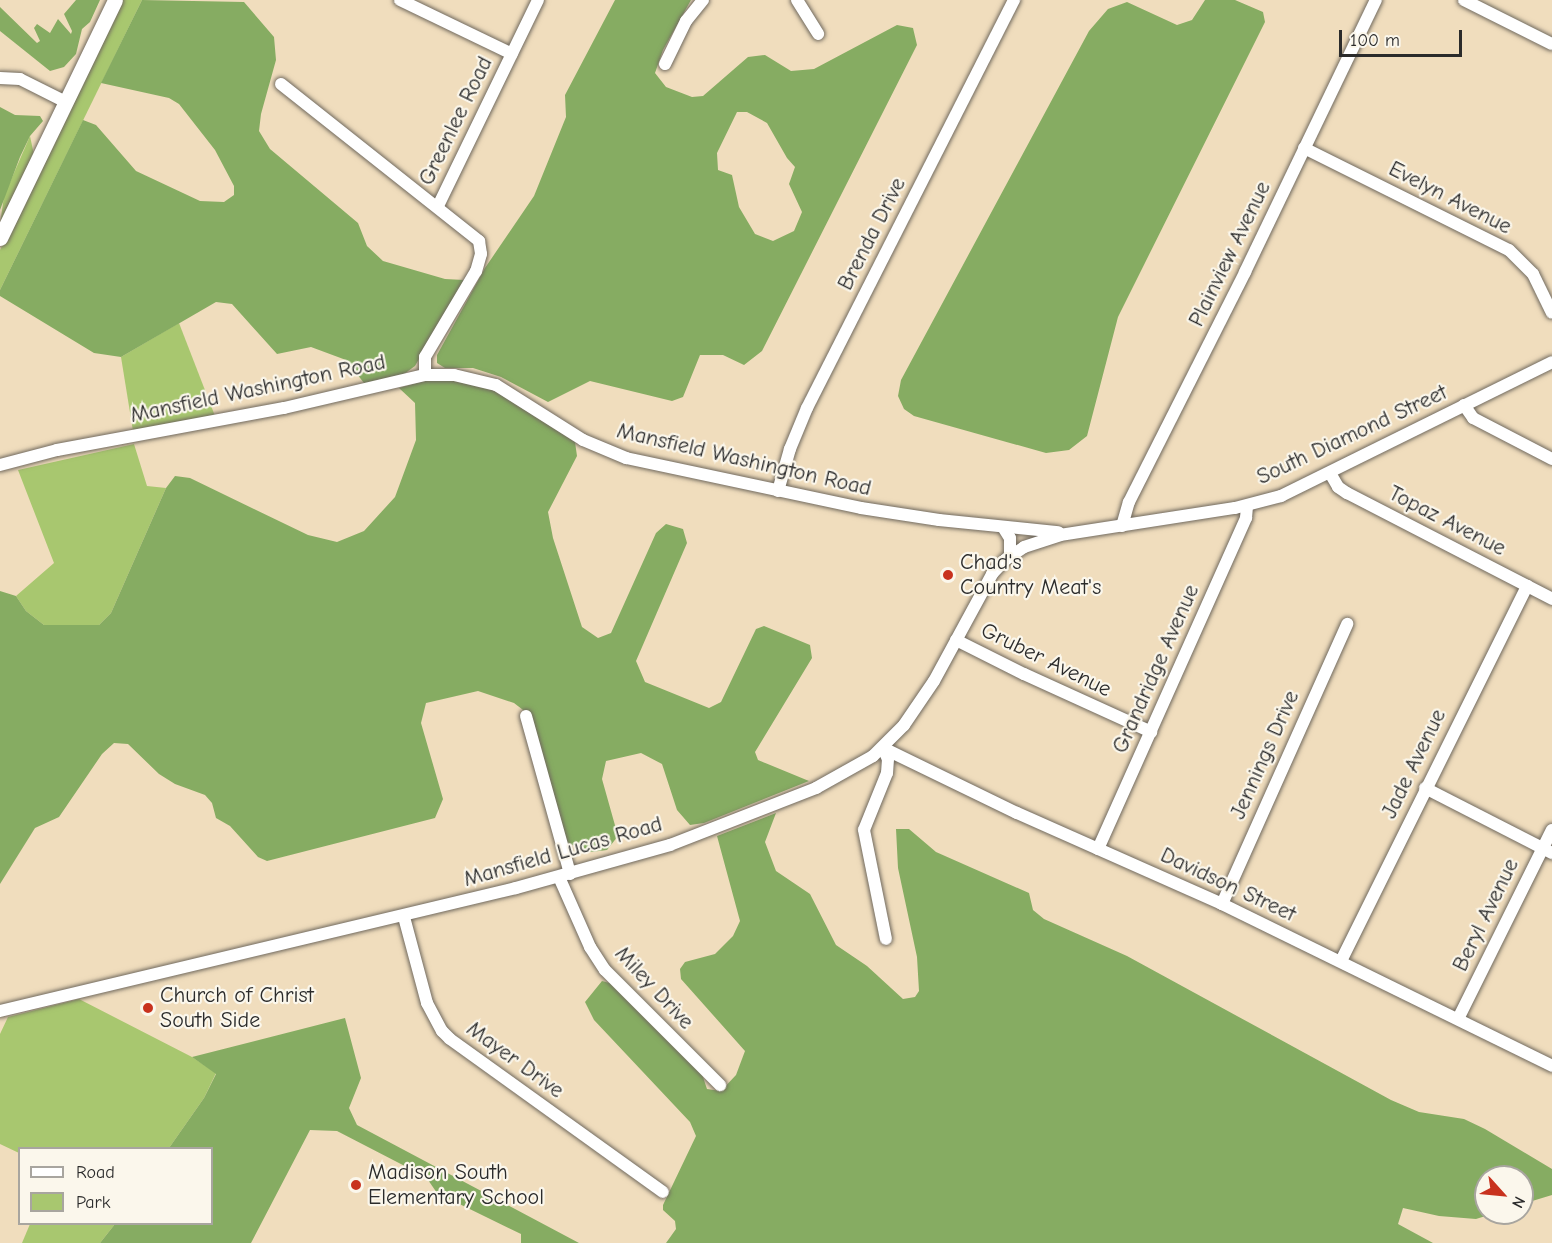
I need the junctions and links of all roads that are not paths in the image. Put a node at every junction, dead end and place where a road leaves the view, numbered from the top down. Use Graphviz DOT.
graph roads {
  1 [pos="115,0"];
  2 [pos="400,0"];
  3 [pos="538,0"];
  4 [pos="703,0"];
  5 [pos="797,0"];
  6 [pos="1376,0"];
  7 [pos="1464,0"];
  8 [pos="1012,1"];
  9 [pos="818,34"];
  10 [pos="1552,44"];
  11 [pos="512,54"];
  12 [pos="665,64"];
  13 [pos="0,78"];
  14 [pos="281,84"];
  15 [pos="66,102"];
  16 [pos="1304,148"];
  17 [pos="438,206"];
  18 [pos="0,238"];
  19 [pos="1552,313"];
  20 [pos="1552,362"];
  21 [pos="425,375"];
  22 [pos="1464,405"];
  23 [pos="1552,459"];
  24 [pos="0,465"];
  25 [pos="1329,473"];
  26 [pos="778,491"];
  27 [pos="1247,506"];
  28 [pos="1122,526"];
  29 [pos="1003,527"];
  30 [pos="1074,533"];
  31 [pos="1021,549"];
  32 [pos="1010,556"];
  33 [pos="1527,586"];
  34 [pos="1552,599"];
  35 [pos="1347,624"];
  36 [pos="956,640"];
  37 [pos="526,716"];
  38 [pos="1151,732"];
  39 [pos="884,748"];
  40 [pos="1425,788"];
  41 [pos="1552,830"];
  42 [pos="1098,849"];
  43 [pos="1547,851"];
  44 [pos="564,875"];
  45 [pos="1222,904"];
  46 [pos="404,917"];
  47 [pos="886,939"];
  48 [pos="1341,961"];
  49 [pos="0,1011"];
  50 [pos="1458,1019"];
  51 [pos="1552,1066"];
  52 [pos="720,1085"];
  53 [pos="663,1192"];
  1 -- 15 [label="main road"];
  2 -- 11 [label="street"];
  3 -- 11 [label="street, Greenlee Road"];
  4 -- 12 [label="street"];
  5 -- 9 [label="street"];
  6 -- 16 [label="street, Plainview Avenue"];
  7 -- 10 [label="street"];
  8 -- 26 [label="street, Brenda Drive"];
  11 -- 17 [label="street, Greenlee Road"];
  13 -- 15 [label="street"];
  14 -- 17 [label="street"];
  15 -- 18 [label="main road"];
  16 -- 19 [label="street, Evelyn Avenue"];
  16 -- 28 [label="street, Plainview Avenue"];
  17 -- 21 [label="street, Greenlee Road"];
  20 -- 22 [label="street, South Diamond Street"];
  21 -- 24 [label="street, Mansfield Washington Road"];
  21 -- 26 [label="street, Mansfield Washington Road"];
  22 -- 23 [label="street"];
  22 -- 25 [label="street, South Diamond Street"];
  25 -- 27 [label="street, South Diamond Street"];
  25 -- 33 [label="street, Topaz Avenue"];
  26 -- 29 [label="street, Mansfield Washington Road"];
  27 -- 28 [label="street, South Diamond Street"];
  27 -- 38 [label="street, Grandridge Avenue"];
  28 -- 30 [label="street, South Diamond Street"];
  29 -- 30 [label="street, Mansfield Washington Road"];
  29 -- 32 [label="street"];
  30 -- 31 [label="street, South Diamond Street"];
  31 -- 32 [label="street, Mansfield Lucas Road"];
  32 -- 36 [label="street, Mansfield Lucas Road"];
  33 -- 34 [label="street, Topaz Avenue"];
  33 -- 40 [label="street, Jade Avenue"];
  35 -- 45 [label="street, Jennings Drive"];
  36 -- 38 [label="street, Gruber Avenue"];
  36 -- 39 [label="street, Mansfield Lucas Road"];
  37 -- 44 [label="street, Miley Drive"];
  38 -- 42 [label="street, Grandridge Avenue"];
  39 -- 42 [label="street, Davidson Street"];
  39 -- 44 [label="street, Mansfield Lucas Road"];
  39 -- 47 [label="street"];
  40 -- 43 [label="street"];
  40 -- 48 [label="street, Jade Avenue"];
  41 -- 43 [label="street, Beryl Avenue"];
  42 -- 45 [label="street, Davidson Street"];
  43 -- 50 [label="street, Beryl Avenue"];
  44 -- 46 [label="street, Mansfield Lucas Road"];
  44 -- 52 [label="street, Miley Drive"];
  45 -- 48 [label="street, Davidson Street"];
  46 -- 49 [label="street, Mansfield Lucas Road"];
  46 -- 53 [label="street, Mayer Drive"];
  48 -- 50 [label="street, Davidson Street"];
  50 -- 51 [label="street, Davidson Street"];
}
